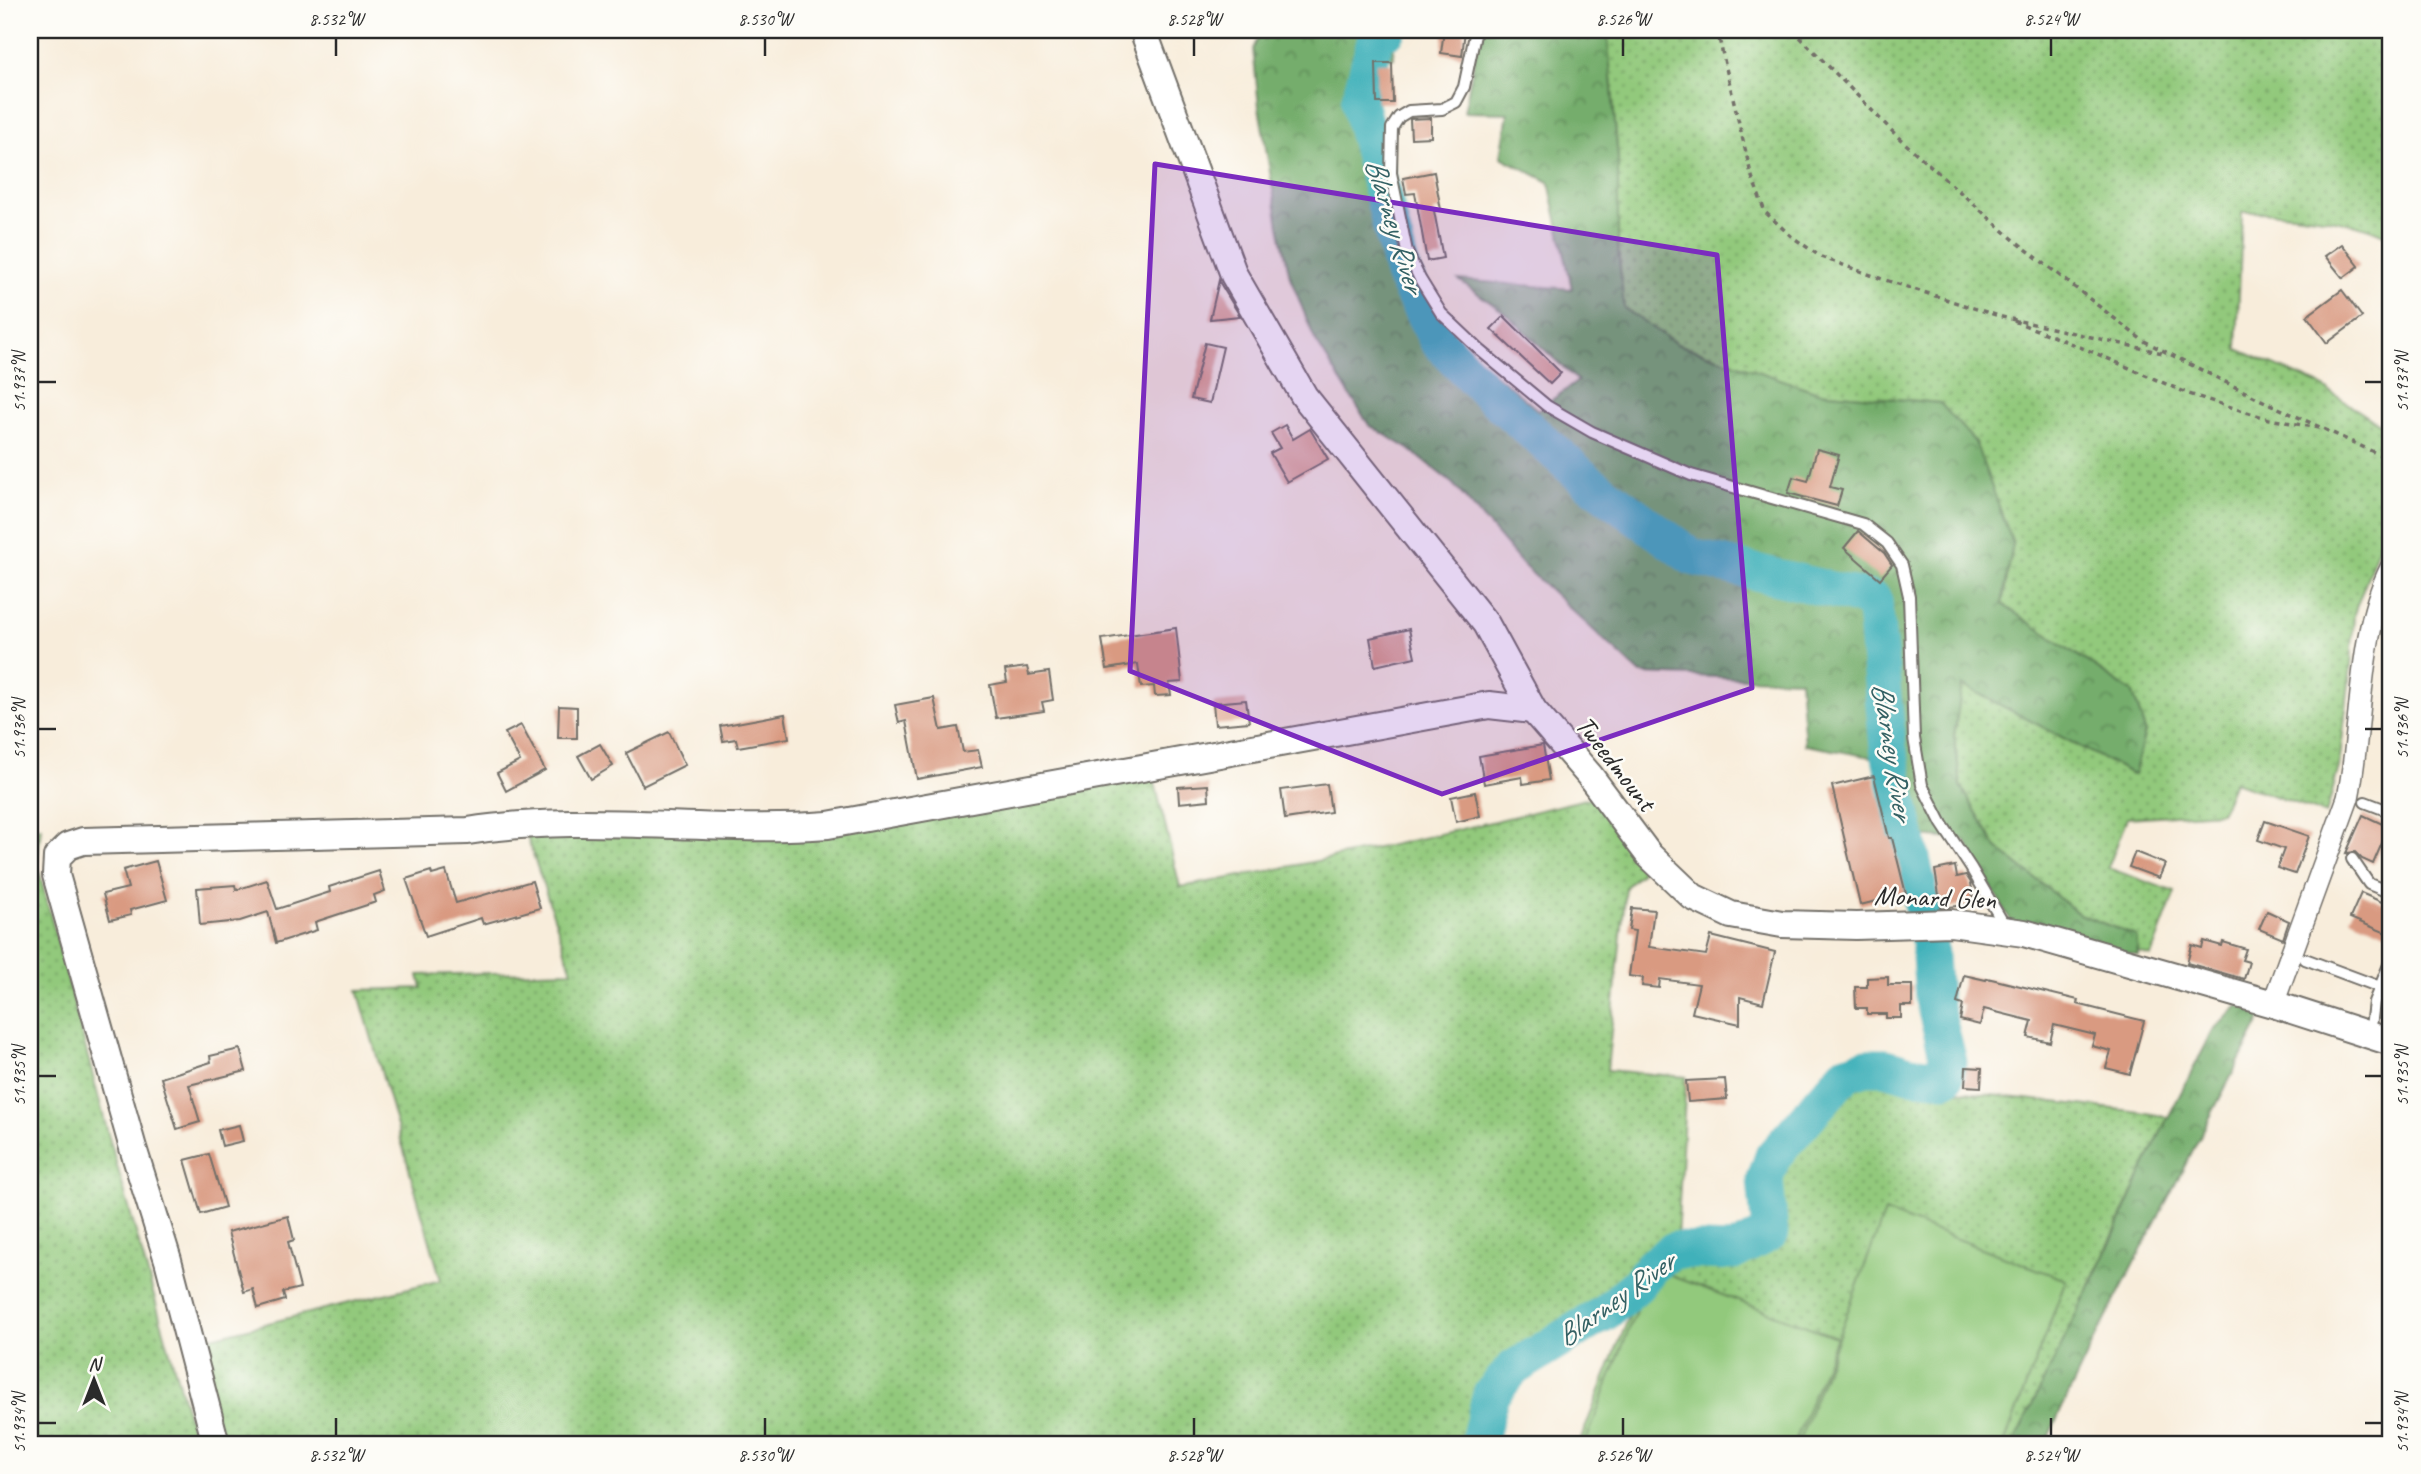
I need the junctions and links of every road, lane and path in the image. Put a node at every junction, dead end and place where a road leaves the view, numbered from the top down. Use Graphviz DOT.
graph roads {
  1 [pos="1143,30"];
  2 [pos="1476,30"];
  3 [pos="1717,30"];
  4 [pos="1793,30"];
  5 [pos="2002,317"];
  6 [pos="2174,356"];
  7 [pos="2324,429"];
  8 [pos="2391,460"];
  9 [pos="2391,568"];
  10 [pos="1532,710"];
  11 [pos="2365,802"];
  12 [pos="2391,812"];
  13 [pos="1649,855"];
  14 [pos="2352,859"];
  15 [pos="2391,893"];
  16 [pos="2007,930"];
  17 [pos="2305,959"];
  18 [pos="2391,960"];
  19 [pos="2380,987"];
  20 [pos="2273,1004"];
  21 [pos="2381,1038"];
  22 [pos="216,1444"];
  1 -- 10 [label="street, Tweedmount"];
  2 -- 16 [label="lane"];
  3 -- 5 [label="path"];
  4 -- 6 [label="path"];
  5 -- 6 [label="path"];
  5 -- 7 [label="path"];
  6 -- 7 [label="path"];
  7 -- 8 [label="path"];
  9 -- 20 [label="street"];
  10 -- 13 [label="street, Tweedmount"];
  10 -- 22 [label="street"];
  11 -- 12 [label="lane"];
  13 -- 16 [label="street, Monard Glen"];
  14 -- 15 [label="lane"];
  16 -- 20 [label="street, Monard Glen"];
  17 -- 19 [label="lane"];
  18 -- 19 [label="lane"];
  19 -- 21 [label="lane"];
  20 -- 21 [label="street, Monard Glen"];
}
